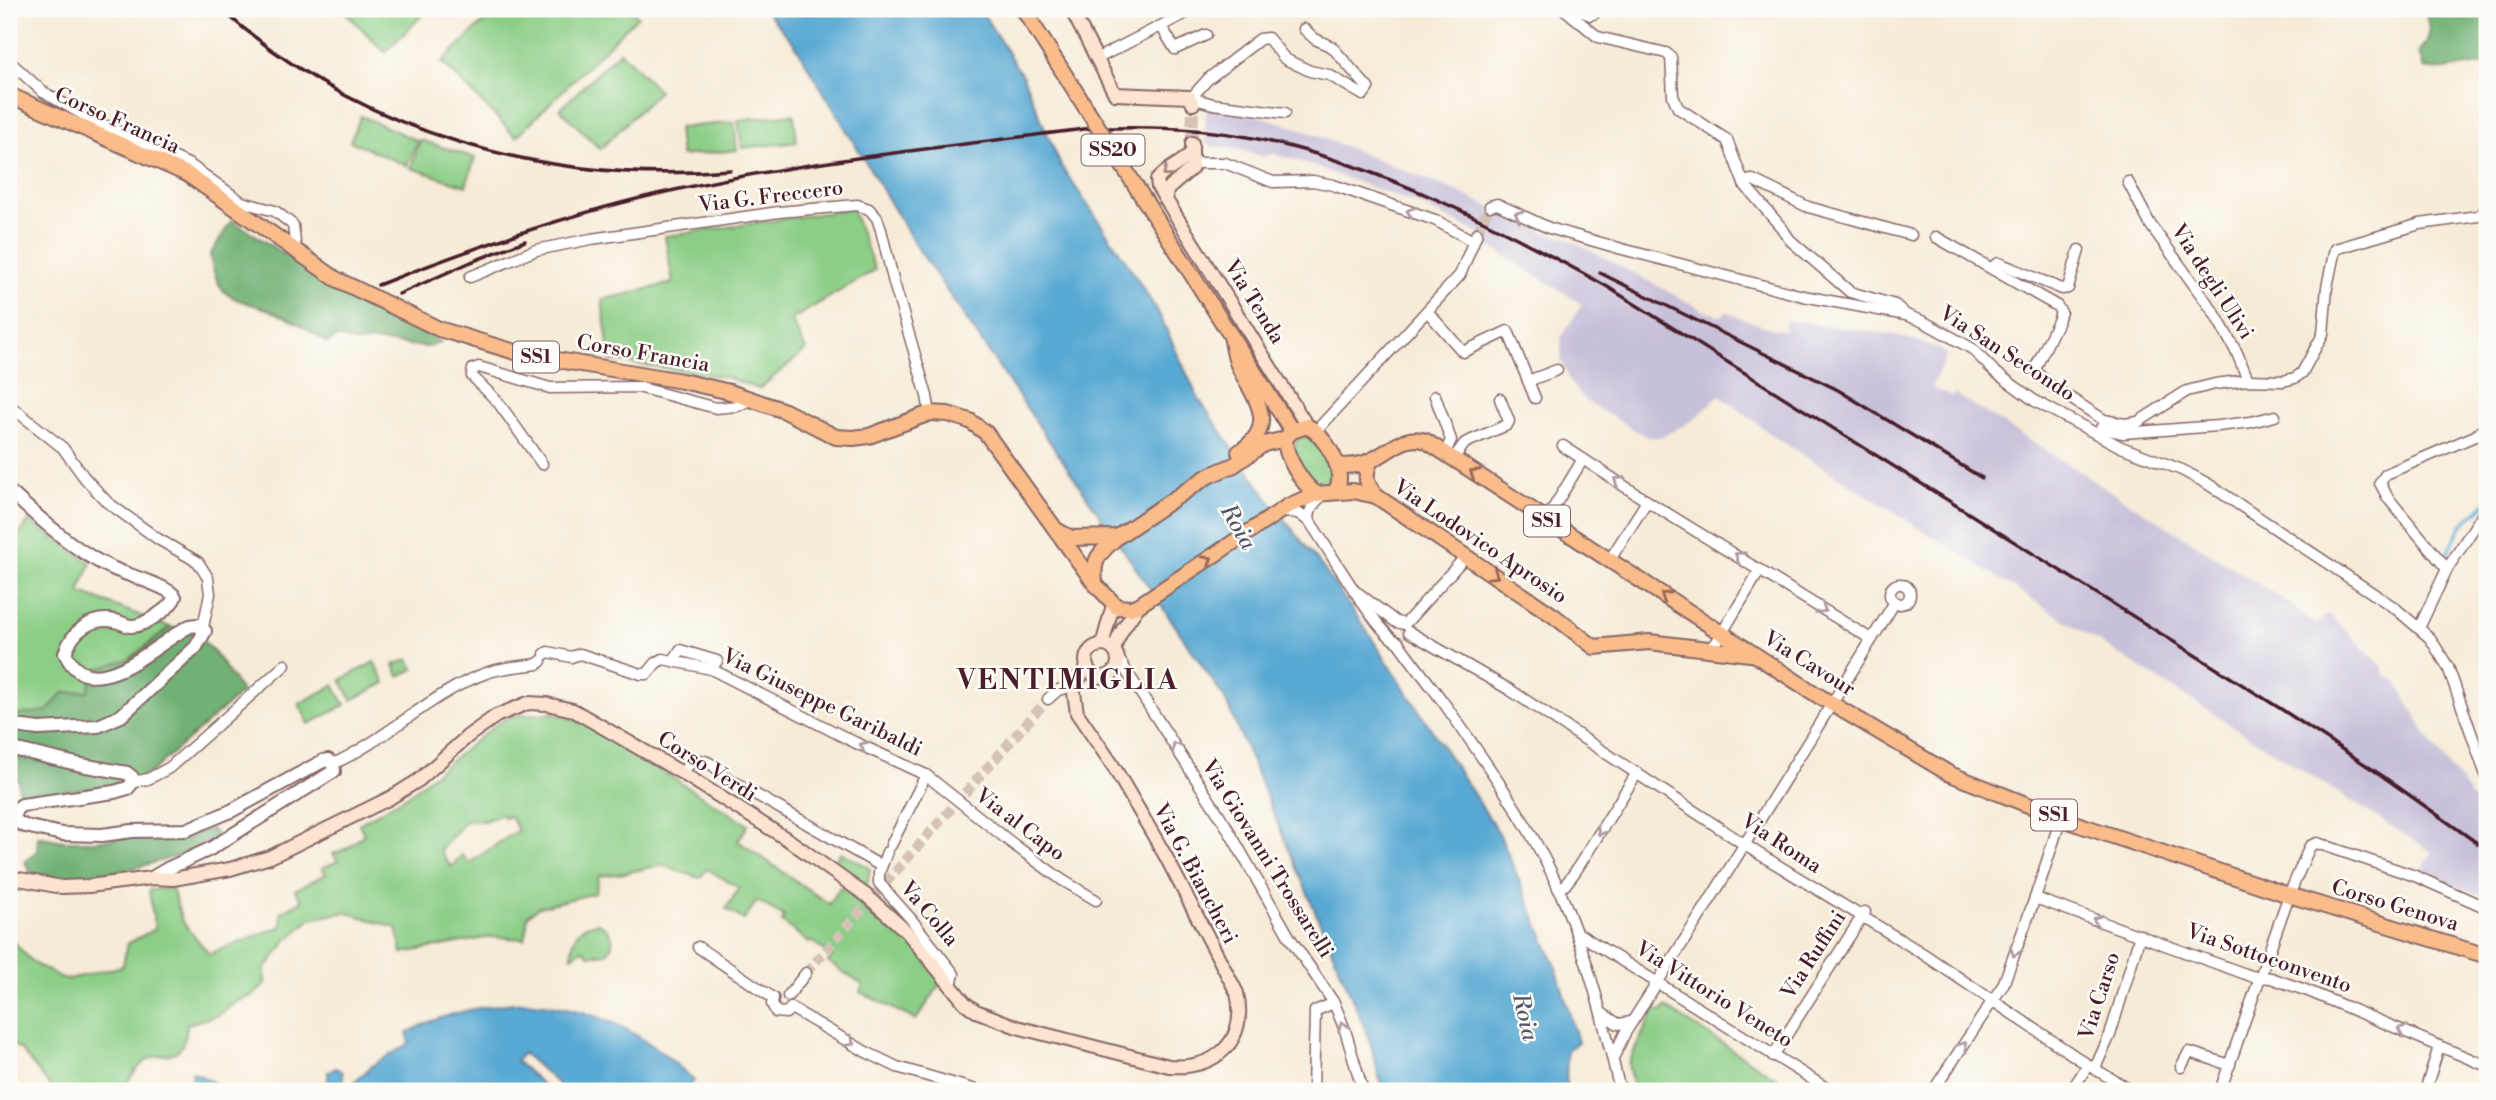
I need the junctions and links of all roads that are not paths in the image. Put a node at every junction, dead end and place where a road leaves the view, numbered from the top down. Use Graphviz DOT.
graph roads {
  1 [pos="1023,9"];
  2 [pos="1071,9"];
  3 [pos="1194,9"];
  4 [pos="1564,9"];
  5 [pos="1576,9"];
  6 [pos="1597,9"];
  7 [pos="1161,26"];
  8 [pos="1304,29"];
  9 [pos="1206,35"];
  10 [pos="1096,59"];
  11 [pos="9,61"];
  12 [pos="9,95"];
  13 [pos="1192,101"];
  14 [pos="1285,113"];
  15 [pos="1192,152"];
  16 [pos="2128,182"];
  17 [pos="1744,184"];
  18 [pos="1490,206"];
  19 [pos="2487,209"];
  20 [pos="1911,235"];
  21 [pos="1936,237"];
  22 [pos="2079,250"];
  23 [pos="296,251"];
  24 [pos="1996,270"];
  25 [pos="470,277"];
  26 [pos="1427,311"];
  27 [pos="1906,315"];
  28 [pos="1231,335"];
  29 [pos="1557,370"];
  30 [pos="2248,380"];
  31 [pos="1528,381"];
  32 [pos="1435,396"];
  33 [pos="1535,398"];
  34 [pos="752,399"];
  35 [pos="1500,399"];
  36 [pos="9,405"];
  37 [pos="930,413"];
  38 [pos="2275,416"];
  39 [pos="2487,426"];
  40 [pos="2101,427"];
  41 [pos="1311,429"];
  42 [pos="1284,436"];
  43 [pos="1563,446"];
  44 [pos="1449,456"];
  45 [pos="1583,459"];
  46 [pos="1370,462"];
  47 [pos="542,464"];
  48 [pos="1339,465"];
  49 [pos="1208,476"];
  50 [pos="9,491"];
  51 [pos="1325,493"];
  52 [pos="1376,496"];
  53 [pos="1647,501"];
  54 [pos="2487,508"];
  55 [pos="1289,509"];
  56 [pos="1546,520"];
  57 [pos="1310,522"];
  58 [pos="1056,531"];
  59 [pos="1117,537"];
  60 [pos="1466,556"];
  61 [pos="1609,561"];
  62 [pos="2447,569"];
  63 [pos="1760,570"];
  64 [pos="1095,583"];
  65 [pos="1358,593"];
  66 [pos="1145,601"];
  67 [pos="1895,602"];
  68 [pos="1113,605"];
  69 [pos="1403,626"];
  70 [pos="203,627"];
  71 [pos="2419,628"];
  72 [pos="1722,634"];
  73 [pos="1388,635"];
  74 [pos="1871,639"];
  75 [pos="1398,642"];
  76 [pos="1102,645"];
  77 [pos="1710,649"];
  78 [pos="1116,654"];
  79 [pos="1755,654"];
  80 [pos="285,666"];
  81 [pos="1087,668"];
  82 [pos="1073,685"];
  83 [pos="1048,699"];
  84 [pos="1832,704"];
  85 [pos="9,725"];
  86 [pos="9,748"];
  87 [pos="333,764"];
  88 [pos="682,773"];
  89 [pos="1637,773"];
  90 [pos="926,775"];
  91 [pos="2487,778"];
  92 [pos="133,782"];
  93 [pos="2061,818"];
  94 [pos="1744,844"];
  95 [pos="881,866"];
  96 [pos="9,877"];
  97 [pos="152,878"];
  98 [pos="1558,888"];
  99 [pos="2289,895"];
  100 [pos="2035,898"];
  101 [pos="1096,900"];
  102 [pos="2487,908"];
  103 [pos="1863,914"];
  104 [pos="1576,932"];
  105 [pos="2140,934"];
  106 [pos="698,947"];
  107 [pos="2487,957"];
  108 [pos="806,973"];
  109 [pos="2259,977"];
  110 [pos="1658,982"];
  111 [pos="951,985"];
  112 [pos="788,996"];
  113 [pos="774,998"];
  114 [pos="1993,1001"];
  115 [pos="1334,1003"];
  116 [pos="791,1008"];
  117 [pos="1603,1014"];
  118 [pos="1632,1022"];
  119 [pos="2439,1047"];
  120 [pos="1215,1056"];
  121 [pos="1773,1056"];
  122 [pos="1614,1064"];
  123 [pos="2230,1065"];
  124 [pos="2487,1066"];
  125 [pos="2092,1067"];
  126 [pos="2181,1067"];
  127 [pos="979,1091"];
  128 [pos="1313,1091"];
  129 [pos="1363,1091"];
  130 [pos="1620,1091"];
  131 [pos="1831,1091"];
  132 [pos="1933,1091"];
  133 [pos="2071,1091"];
  134 [pos="2132,1091"];
  135 [pos="2220,1091"];
  136 [pos="2425,1091"];
  1 -- 28 [label="main road, SS20, bridge"];
  2 -- 10 [label="main road"];
  3 -- 7 [label="street"];
  4 -- 17 [label="street"];
  5 -- 6 [label="street"];
  7 -- 9 [label="street"];
  7 -- 10 [label="street"];
  8 -- 13 [label="street"];
  10 -- 13 [label="main road"];
  11 -- 23 [label="street"];
  12 -- 23 [label="main road, Corso Francia / SS1"];
  13 -- 14 [label="street"];
  26 -- 15 [label="street, one-way"];
  15 -- 41 [label="main road, Via Tenda"];
  16 -- 30 [label="street, Via degli Ulivi"];
  17 -- 20 [label="street"];
  17 -- 27 [label="street"];
  27 -- 18 [label="street, Via San Secondo, one-way"];
  19 -- 30 [label="street"];
  21 -- 24 [label="street"];
  22 -- 24 [label="street"];
  23 -- 34 [label="main road, Corso Francia / SS1"];
  24 -- 40 [label="street"];
  25 -- 37 [label="street, Via G. Freccero"];
  26 -- 31 [label="street"];
  26 -- 41 [label="street"];
  27 -- 40 [label="street, Via San Secondo"];
  28 -- 42 [label="main road, SS20"];
  28 -- 49 [label="main road"];
  29 -- 31 [label="street"];
  30 -- 40 [label="street"];
  31 -- 33 [label="street"];
  32 -- 44 [label="street"];
  34 -- 37 [label="main road, Corso Francia / SS1"];
  34 -- 47 [label="street"];
  35 -- 44 [label="street"];
  36 -- 70 [label="street"];
  37 -- 58 [label="main road"];
  38 -- 40 [label="street"];
  39 -- 62 [label="street"];
  40 -- 71 [label="street, Via San Secondo"];
  41 -- 42 [label="main road"];
  41 -- 48 [label="main road"];
  42 -- 49 [label="main road"];
  42 -- 51 [label="main road"];
  43 -- 45 [label="street"];
  44 -- 46 [label="main road, Via Cavour / SS1"];
  56 -- 44 [label="main road, Via Cavour / SS1, one-way"];
  53 -- 45 [label="street, one-way"];
  45 -- 56 [label="street"];
  46 -- 48 [label="main road, Via Cavour / SS1"];
  46 -- 52 [label="main road"];
  48 -- 51 [label="main road"];
  49 -- 59 [label="main road"];
  50 -- 70 [label="street"];
  51 -- 52 [label="main road, Via Lodovico Aprosio"];
  51 -- 55 [label="main road"];
  51 -- 57 [label="street"];
  52 -- 60 [label="main road, Via Lodovico Aprosio"];
  53 -- 61 [label="street"];
  63 -- 53 [label="street, one-way"];
  54 -- 62 [label="street"];
  55 -- 57 [label="street"];
  66 -- 55 [label="main road, one-way"];
  56 -- 61 [label="main road, Via Cavour / SS1"];
  57 -- 65 [label="street"];
  58 -- 59 [label="main road"];
  58 -- 64 [label="main road"];
  59 -- 64 [label="main road"];
  60 -- 69 [label="street"];
  60 -- 77 [label="main road, Via Lodovico Aprosio, one-way"];
  72 -- 61 [label="main road, Via Cavour / SS1, one-way"];
  62 -- 71 [label="street"];
  63 -- 72 [label="street"];
  63 -- 74 [label="street, one-way"];
  64 -- 68 [label="main road"];
  65 -- 69 [label="street, Via Roma"];
  65 -- 73 [label="street"];
  66 -- 68 [label="main road"];
  66 -- 78 [label="main road"];
  67 -- 74 [label="street"];
  68 -- 76 [label="main road"];
  69 -- 73 [label="street"];
  69 -- 75 [label="street"];
  69 -- 89 [label="street, Via Roma"];
  70 -- 85 [label="street"];
  71 -- 91 [label="street, Via San Secondo"];
  72 -- 77 [label="street"];
  72 -- 79 [label="main road, Via Cavour / SS1"];
  73 -- 75 [label="street"];
  74 -- 84 [label="street"];
  75 -- 98 [label="street"];
  76 -- 78 [label="main road"];
  76 -- 81 [label="main road"];
  77 -- 79 [label="main road"];
  78 -- 81 [label="main road"];
  115 -- 78 [label="street, Via Giovanni Trossarelli, one-way"];
  79 -- 84 [label="main road, Via Cavour / SS1"];
  80 -- 92 [label="street"];
  81 -- 82 [label="main road"];
  82 -- 83 [label="street"];
  82 -- 120 [label="main road, Via G. Biancheri"];
  84 -- 93 [label="main road, Via Cavour / SS1"];
  84 -- 94 [label="street"];
  86 -- 92 [label="street"];
  90 -- 87 [label="street, Via Giuseppe Garibaldi, one-way"];
  87 -- 92 [label="street"];
  87 -- 97 [label="street"];
  88 -- 95 [label="street"];
  88 -- 97 [label="main road, Corso Verdi"];
  88 -- 111 [label="main road, Corso Verdi"];
  89 -- 94 [label="street, Via Roma"];
  89 -- 98 [label="street, one-way"];
  90 -- 95 [label="street"];
  90 -- 101 [label="street, Via al Capo"];
  93 -- 99 [label="main road, Via Cavour / SS1"];
  93 -- 100 [label="street"];
  94 -- 103 [label="street, Via Roma"];
  94 -- 110 [label="street"];
  95 -- 111 [label="street, Va Colla"];
  96 -- 97 [label="main road, Corso Verdi"];
  98 -- 104 [label="street"];
  99 -- 102 [label="street"];
  99 -- 107 [label="main road, Corso Genova / SS1"];
  99 -- 109 [label="street"];
  105 -- 100 [label="street, Via Sottoconvento, one-way"];
  100 -- 114 [label="street, one-way"];
  103 -- 114 [label="street, Via Roma"];
  103 -- 121 [label="street, Via Ruffini"];
  104 -- 110 [label="street, Via Vittorio Veneto"];
  104 -- 117 [label="street"];
  105 -- 109 [label="street, Via Sottoconvento"];
  105 -- 125 [label="street, Via Carso"];
  106 -- 113 [label="street"];
  108 -- 112 [label="street"];
  119 -- 109 [label="street, Via Sottoconvento, one-way"];
  109 -- 123 [label="street"];
  110 -- 118 [label="street"];
  110 -- 121 [label="street, Via Vittorio Veneto"];
  111 -- 120 [label="main road, Corso Verdi"];
  112 -- 113 [label="street"];
  112 -- 116 [label="street"];
  113 -- 116 [label="street"];
  114 -- 125 [label="street, Via Roma"];
  132 -- 114 [label="street, one-way"];
  115 -- 128 [label="street"];
  129 -- 115 [label="street, Via Giovanni Trossarelli, one-way"];
  116 -- 127 [label="street, one-way"];
  117 -- 118 [label="street"];
  117 -- 122 [label="street"];
  118 -- 122 [label="street"];
  119 -- 124 [label="street, Via Sottoconvento"];
  119 -- 136 [label="street"];
  121 -- 131 [label="street, Via Vittorio Veneto"];
  122 -- 130 [label="street"];
  123 -- 126 [label="street"];
  123 -- 135 [label="street"];
  125 -- 133 [label="street, Via Carso"];
  125 -- 134 [label="street, Via Roma"];
}
